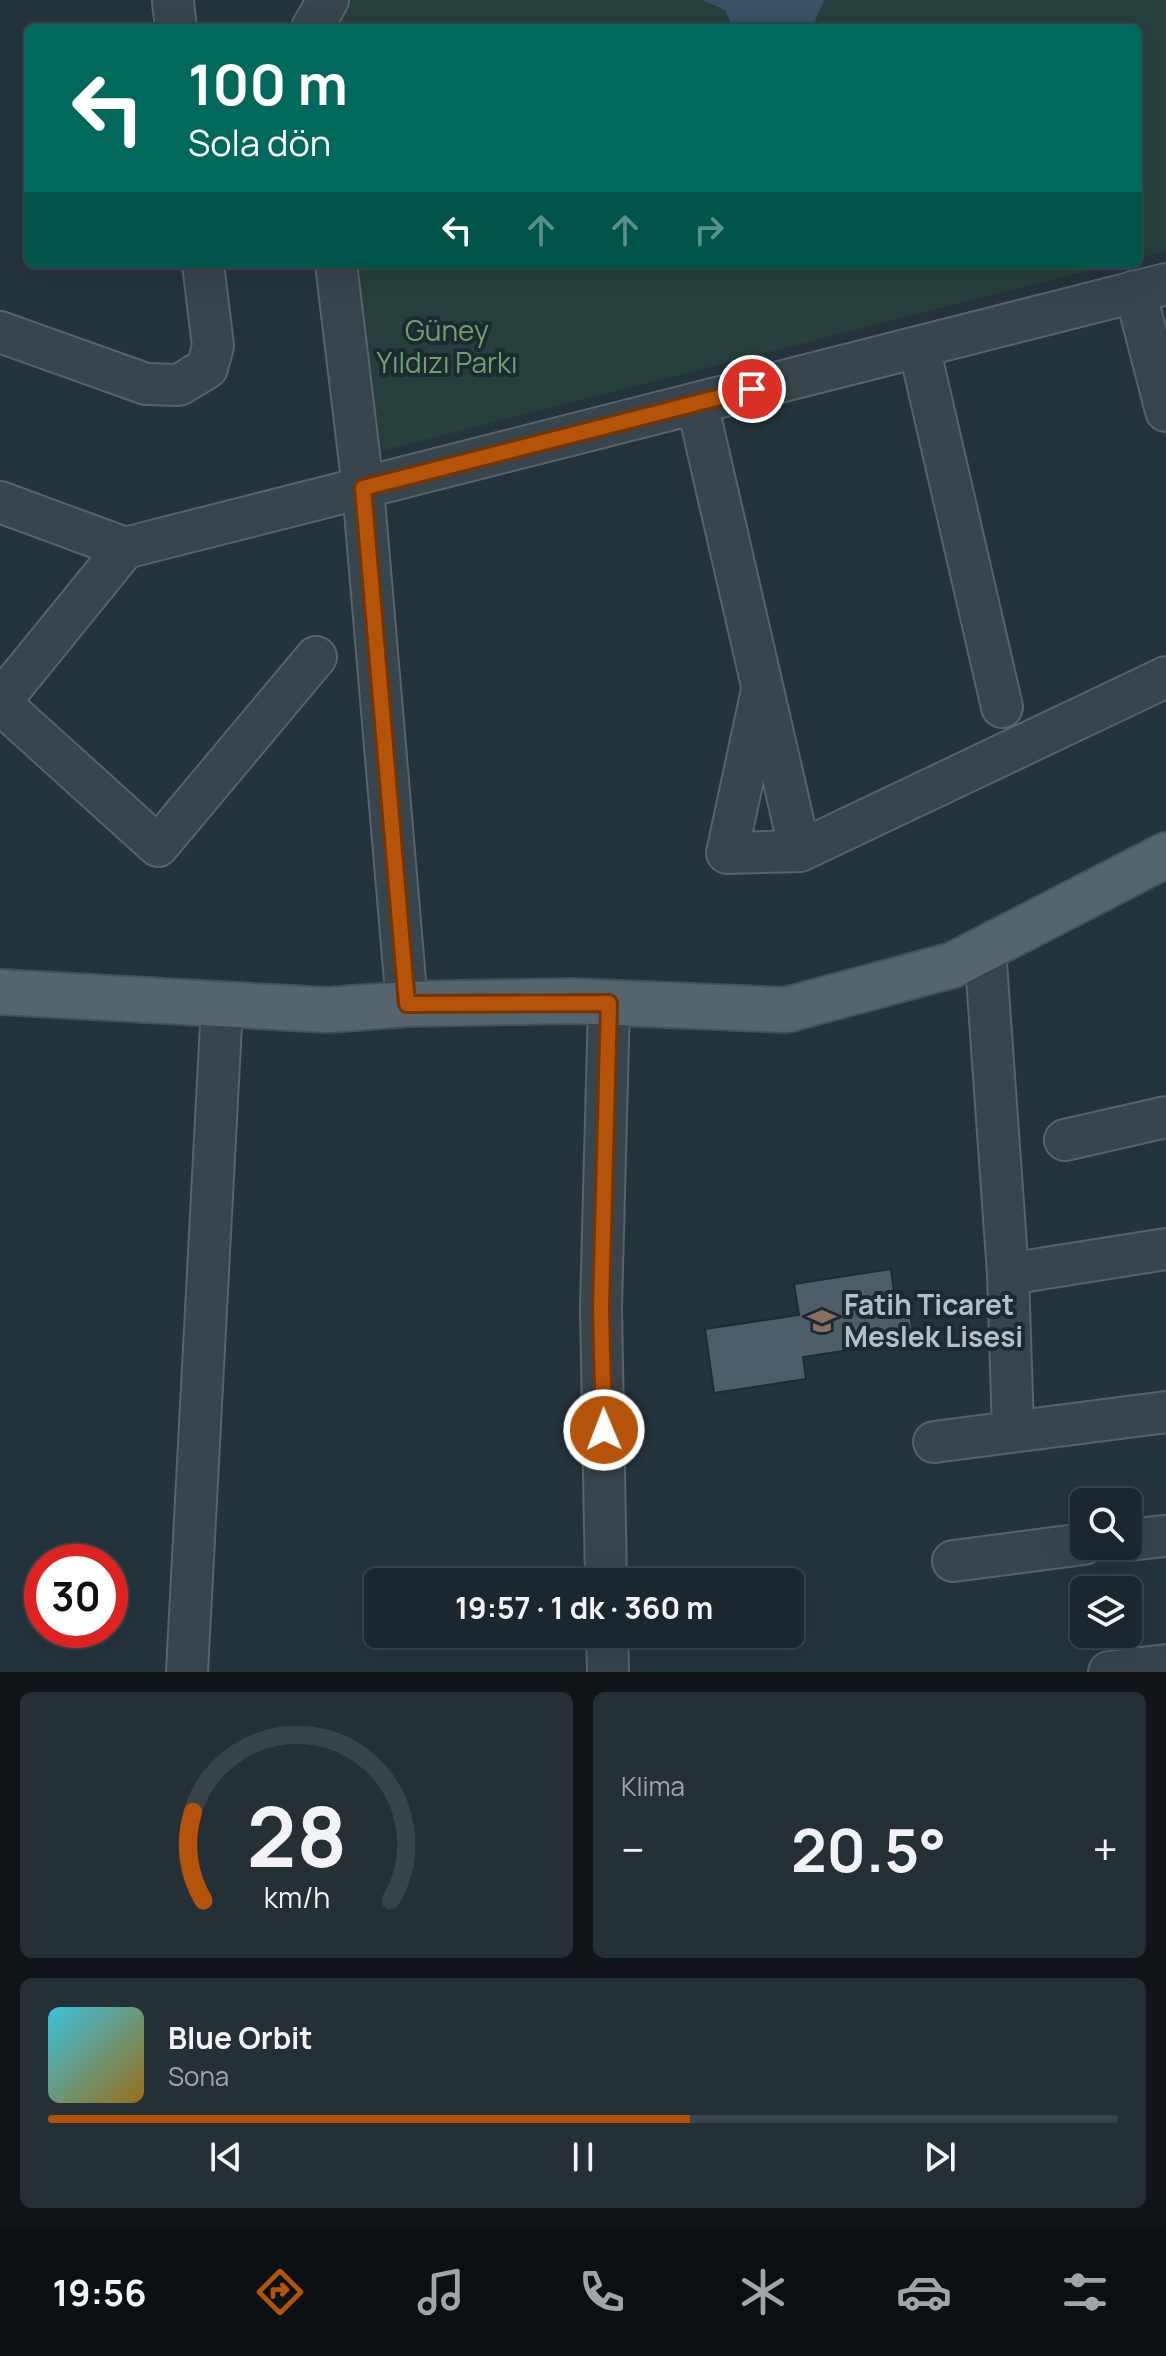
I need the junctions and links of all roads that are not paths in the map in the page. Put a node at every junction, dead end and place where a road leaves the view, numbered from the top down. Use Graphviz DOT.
graph roads {
  1 [pos="328,0"];
  2 [pos="314,24"];
  3 [pos="203,268"];
  4 [pos="336,268"];
  5 [pos="1151,288"];
  6 [pos="0,332"];
  7 [pos="919,347"];
  8 [pos="697,403"];
  9 [pos="1166,411"];
  10 [pos="363,488"];
  11 [pos="0,502"];
  12 [pos="125,548"];
  13 [pos="316,657"];
  14 [pos="1166,677"];
  15 [pos="762,690"];
  16 [pos="0,702"];
  17 [pos="1002,707"];
  18 [pos="1057,729"];
  19 [pos="949,781"];
  20 [pos="800,851"];
  21 [pos="1166,855"];
  22 [pos="985,949"];
  23 [pos="0,992"];
  24 [pos="609,1003"];
  25 [pos="407,1004"];
  26 [pos="222,1005"];
  27 [pos="1166,1117"];
  28 [pos="1065,1140"];
  29 [pos="1166,1249"];
  30 [pos="1008,1274"];
  31 [pos="1166,1412"];
  32 [pos="1013,1431"];
  33 [pos="934,1442"];
  34 [pos="1166,1536"];
  35 [pos="1142,1539"];
  36 [pos="1070,1546"];
  37 [pos="953,1561"];
  38 [pos="606,1568"];
  39 [pos="607,1648"];
  40 [pos="1166,1665"];
  41 [pos="187,1672"];
  42 [pos="608,1672"];
  43 [pos="1109,1672"];
  1 -- 2 [label="street"];
  3 -- 6 [label="street"];
  4 -- 10 [label="street"];
  5 -- 7 [label="street"];
  5 -- 9 [label="street"];
  7 -- 8 [label="street"];
  7 -- 17 [label="street"];
  8 -- 10 [label="street"];
  8 -- 15 [label="street"];
  10 -- 12 [label="street"];
  10 -- 25 [label="street"];
  11 -- 12 [label="street"];
  12 -- 16 [label="street"];
  13 -- 16 [label="street"];
  14 -- 18 [label="street"];
  15 -- 20 [label="street"];
  15 -- 20 [label="street"];
  17 -- 18 [label="street"];
  17 -- 19 [label="street"];
  18 -- 19 [label="street"];
  19 -- 20 [label="street"];
  21 -- 22 [label="main road"];
  22 -- 24 [label="main road"];
  22 -- 30 [label="street"];
  23 -- 26 [label="main road"];
  24 -- 25 [label="main road"];
  24 -- 38 [label="street"];
  25 -- 26 [label="main road"];
  26 -- 41 [label="street"];
  27 -- 28 [label="street"];
  29 -- 30 [label="street"];
  30 -- 32 [label="street"];
  31 -- 32 [label="street"];
  32 -- 33 [label="street"];
  34 -- 35 [label="street"];
  36 -- 37 [label="street"];
  39 -- 42 [label="street"];
  40 -- 43 [label="street"];
}
